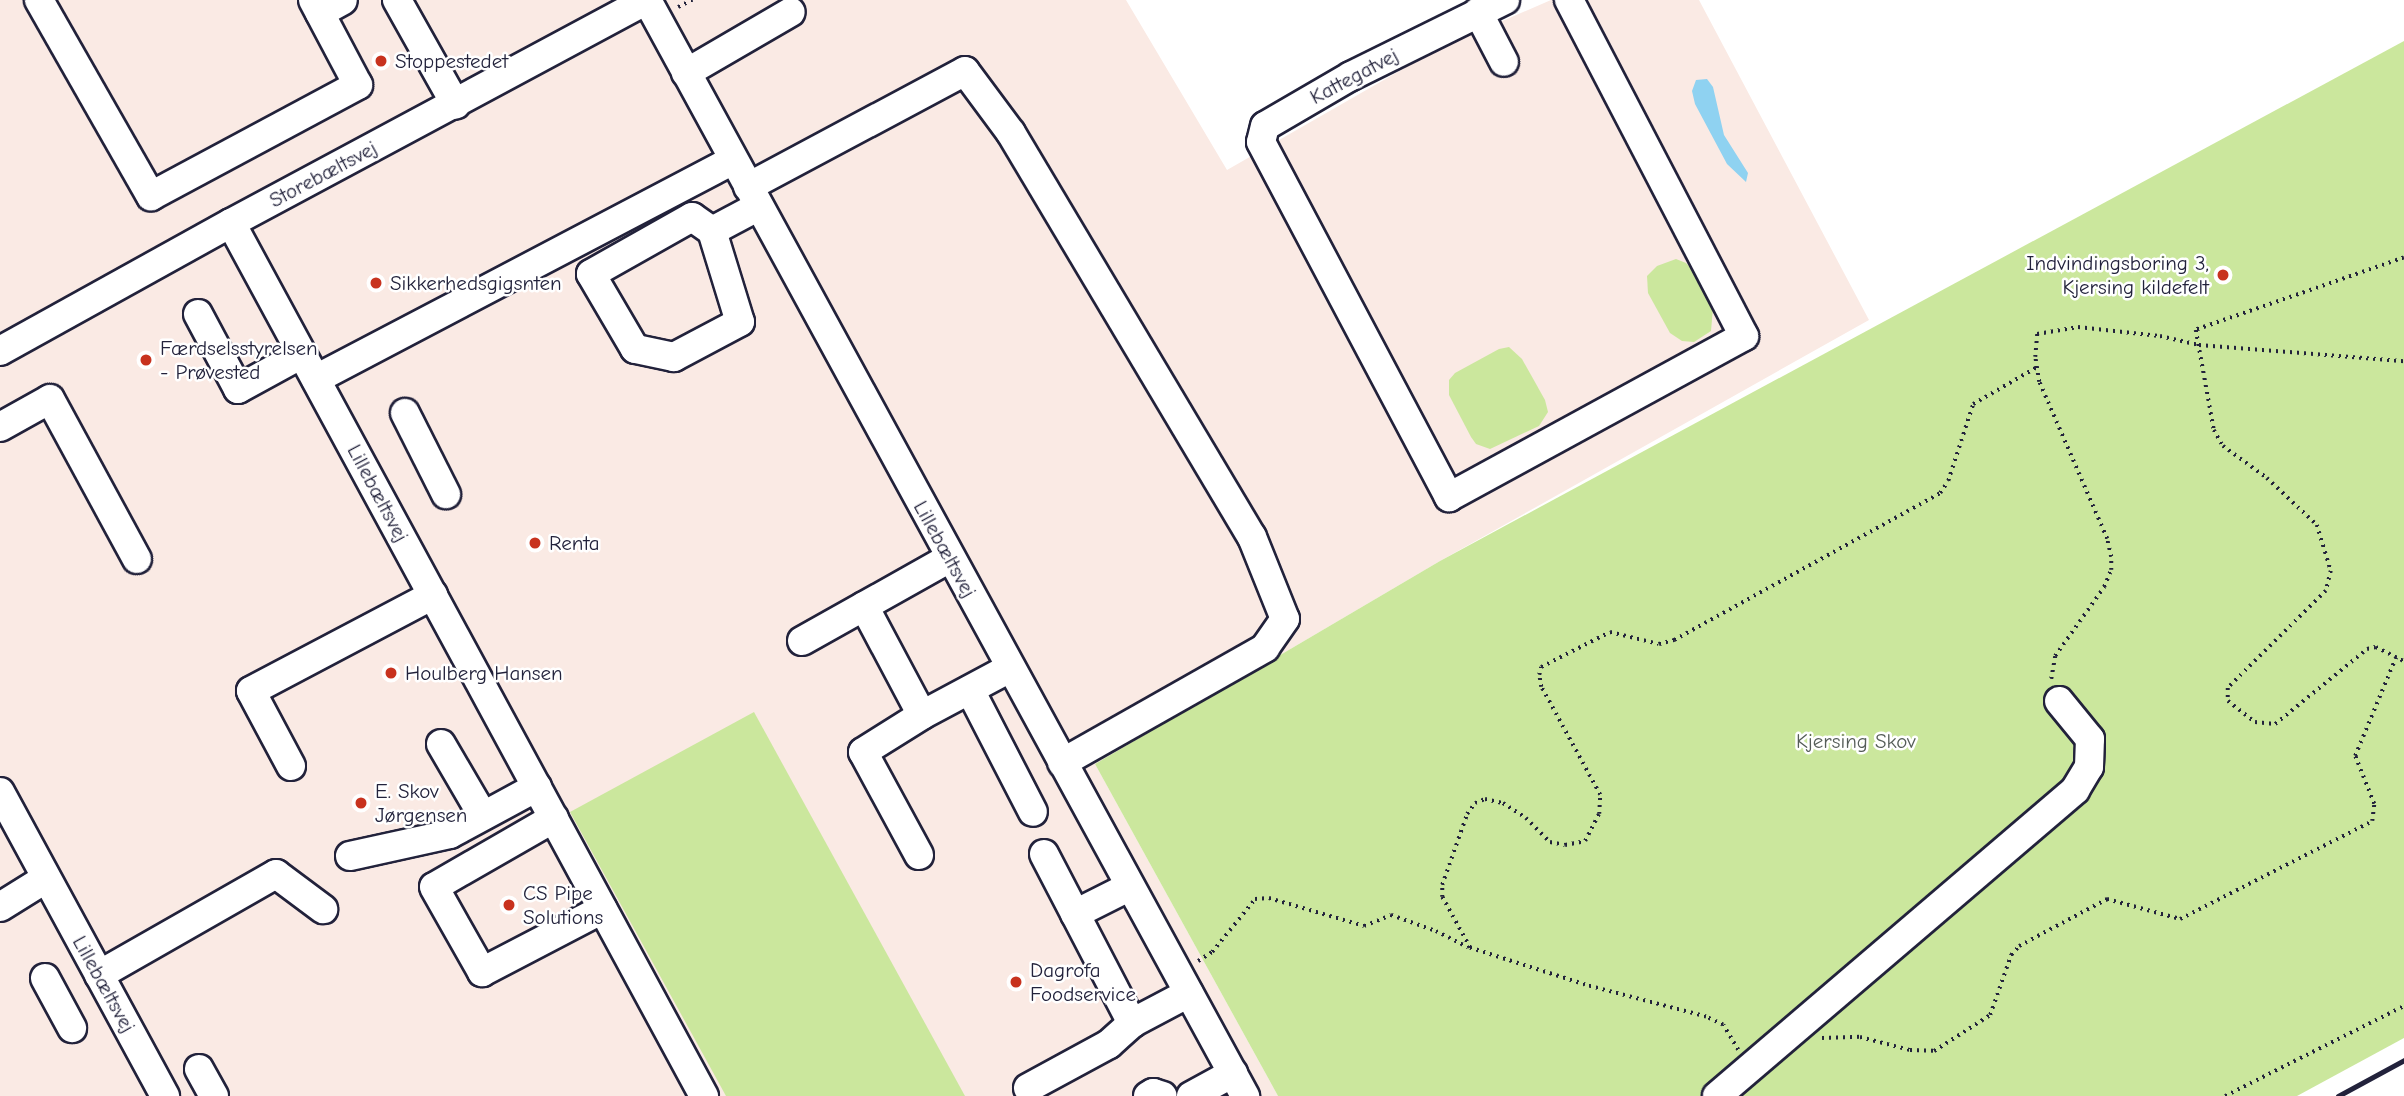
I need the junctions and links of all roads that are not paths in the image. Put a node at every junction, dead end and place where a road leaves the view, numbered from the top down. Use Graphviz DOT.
graph roads {
  1 [pos="39,0"];
  2 [pos="397,0"];
  3 [pos="647,0"];
  4 [pos="1505,0"];
  5 [pos="1569,0"];
  6 [pos="325,4"];
  7 [pos="791,12"];
  8 [pos="1478,12"];
  9 [pos="1504,62"];
  10 [pos="686,73"];
  11 [pos="456,105"];
  12 [pos="733,160"];
  13 [pos="753,197"];
  14 [pos="231,223"];
  15 [pos="712,231"];
  16 [pos="198,314"];
  17 [pos="0,351"];
  18 [pos="302,354"];
  19 [pos="316,379"];
  20 [pos="405,413"];
  21 [pos="0,427"];
  22 [pos="446,494"];
  23 [pos="950,558"];
  24 [pos="137,559"];
  25 [pos="433,595"];
  26 [pos="864,606"];
  27 [pos="802,641"];
  28 [pos="1010,668"];
  29 [pos="970,690"];
  30 [pos="2059,701"];
  31 [pos="922,715"];
  32 [pos="441,744"];
  33 [pos="1062,763"];
  34 [pos="291,766"];
  35 [pos="537,787"];
  36 [pos="1,797"];
  37 [pos="1033,812"];
  38 [pos="483,816"];
  39 [pos="554,818"];
  40 [pos="1044,854"];
  41 [pos="919,855"];
  42 [pos="350,856"];
  43 [pos="46,879"];
  44 [pos="1129,887"];
  45 [pos="0,907"];
  46 [pos="323,909"];
  47 [pos="603,909"];
  48 [pos="1075,914"];
  49 [pos="99,975"];
  50 [pos="45,978"];
  51 [pos="1184,984"];
  52 [pos="1132,1023"];
  53 [pos="72,1028"];
  54 [pos="199,1069"];
  55 [pos="1239,1084"];
  56 [pos="1028,1088"];
  57 [pos="165,1096"];
  58 [pos="214,1096"];
  59 [pos="704,1096"];
  60 [pos="1148,1096"];
  61 [pos="1163,1096"];
  62 [pos="1191,1096"];
  63 [pos="1717,1096"];
  1 -- 6 [label="street"];
  2 -- 11 [label="street"];
  3 -- 10 [label="street, Lillebæltsvej"];
  3 -- 11 [label="street, Storebæltsvej"];
  4 -- 8 [label="street, Kattegatvej"];
  5 -- 8 [label="street, Kattegatvej"];
  7 -- 10 [label="street"];
  8 -- 9 [label="street"];
  10 -- 12 [label="street, Lillebæltsvej"];
  11 -- 14 [label="street, Storebæltsvej"];
  12 -- 13 [label="street, Lillebæltsvej"];
  12 -- 19 [label="street"];
  13 -- 15 [label="street"];
  13 -- 23 [label="street, Lillebæltsvej"];
  13 -- 33 [label="street"];
  14 -- 17 [label="street, Storebæltsvej"];
  14 -- 18 [label="street, Lillebæltsvej"];
  15 -- 15 [label="street"];
  16 -- 18 [label="street"];
  18 -- 19 [label="street, Lillebæltsvej"];
  19 -- 25 [label="street, Lillebæltsvej"];
  20 -- 22 [label="street"];
  21 -- 24 [label="street"];
  23 -- 26 [label="street"];
  23 -- 28 [label="street, Lillebæltsvej"];
  25 -- 34 [label="street"];
  25 -- 35 [label="street, Lillebæltsvej"];
  26 -- 27 [label="street"];
  26 -- 31 [label="street"];
  28 -- 29 [label="street"];
  28 -- 33 [label="street, Lillebæltsvej"];
  29 -- 31 [label="street"];
  29 -- 37 [label="street"];
  30 -- 63 [label="street"];
  31 -- 41 [label="street"];
  32 -- 38 [label="street"];
  33 -- 44 [label="street, Lillebæltsvej"];
  35 -- 38 [label="street"];
  35 -- 39 [label="street, Lillebæltsvej"];
  36 -- 43 [label="street, Lillebæltsvej"];
  38 -- 42 [label="street"];
  39 -- 47 [label="street, Lillebæltsvej"];
  39 -- 47 [label="street"];
  40 -- 48 [label="street"];
  43 -- 45 [label="street"];
  43 -- 49 [label="street, Lillebæltsvej"];
  44 -- 48 [label="street"];
  44 -- 51 [label="street, Lillebæltsvej"];
  46 -- 49 [label="street"];
  47 -- 59 [label="street, Lillebæltsvej"];
  48 -- 52 [label="street"];
  49 -- 57 [label="street, Lillebæltsvej"];
  50 -- 53 [label="street"];
  51 -- 52 [label="street"];
  51 -- 55 [label="street, Lillebæltsvej"];
  52 -- 56 [label="street"];
  54 -- 58 [label="street"];
  55 -- 62 [label="street"];
  60 -- 61 [label="street"];
}
